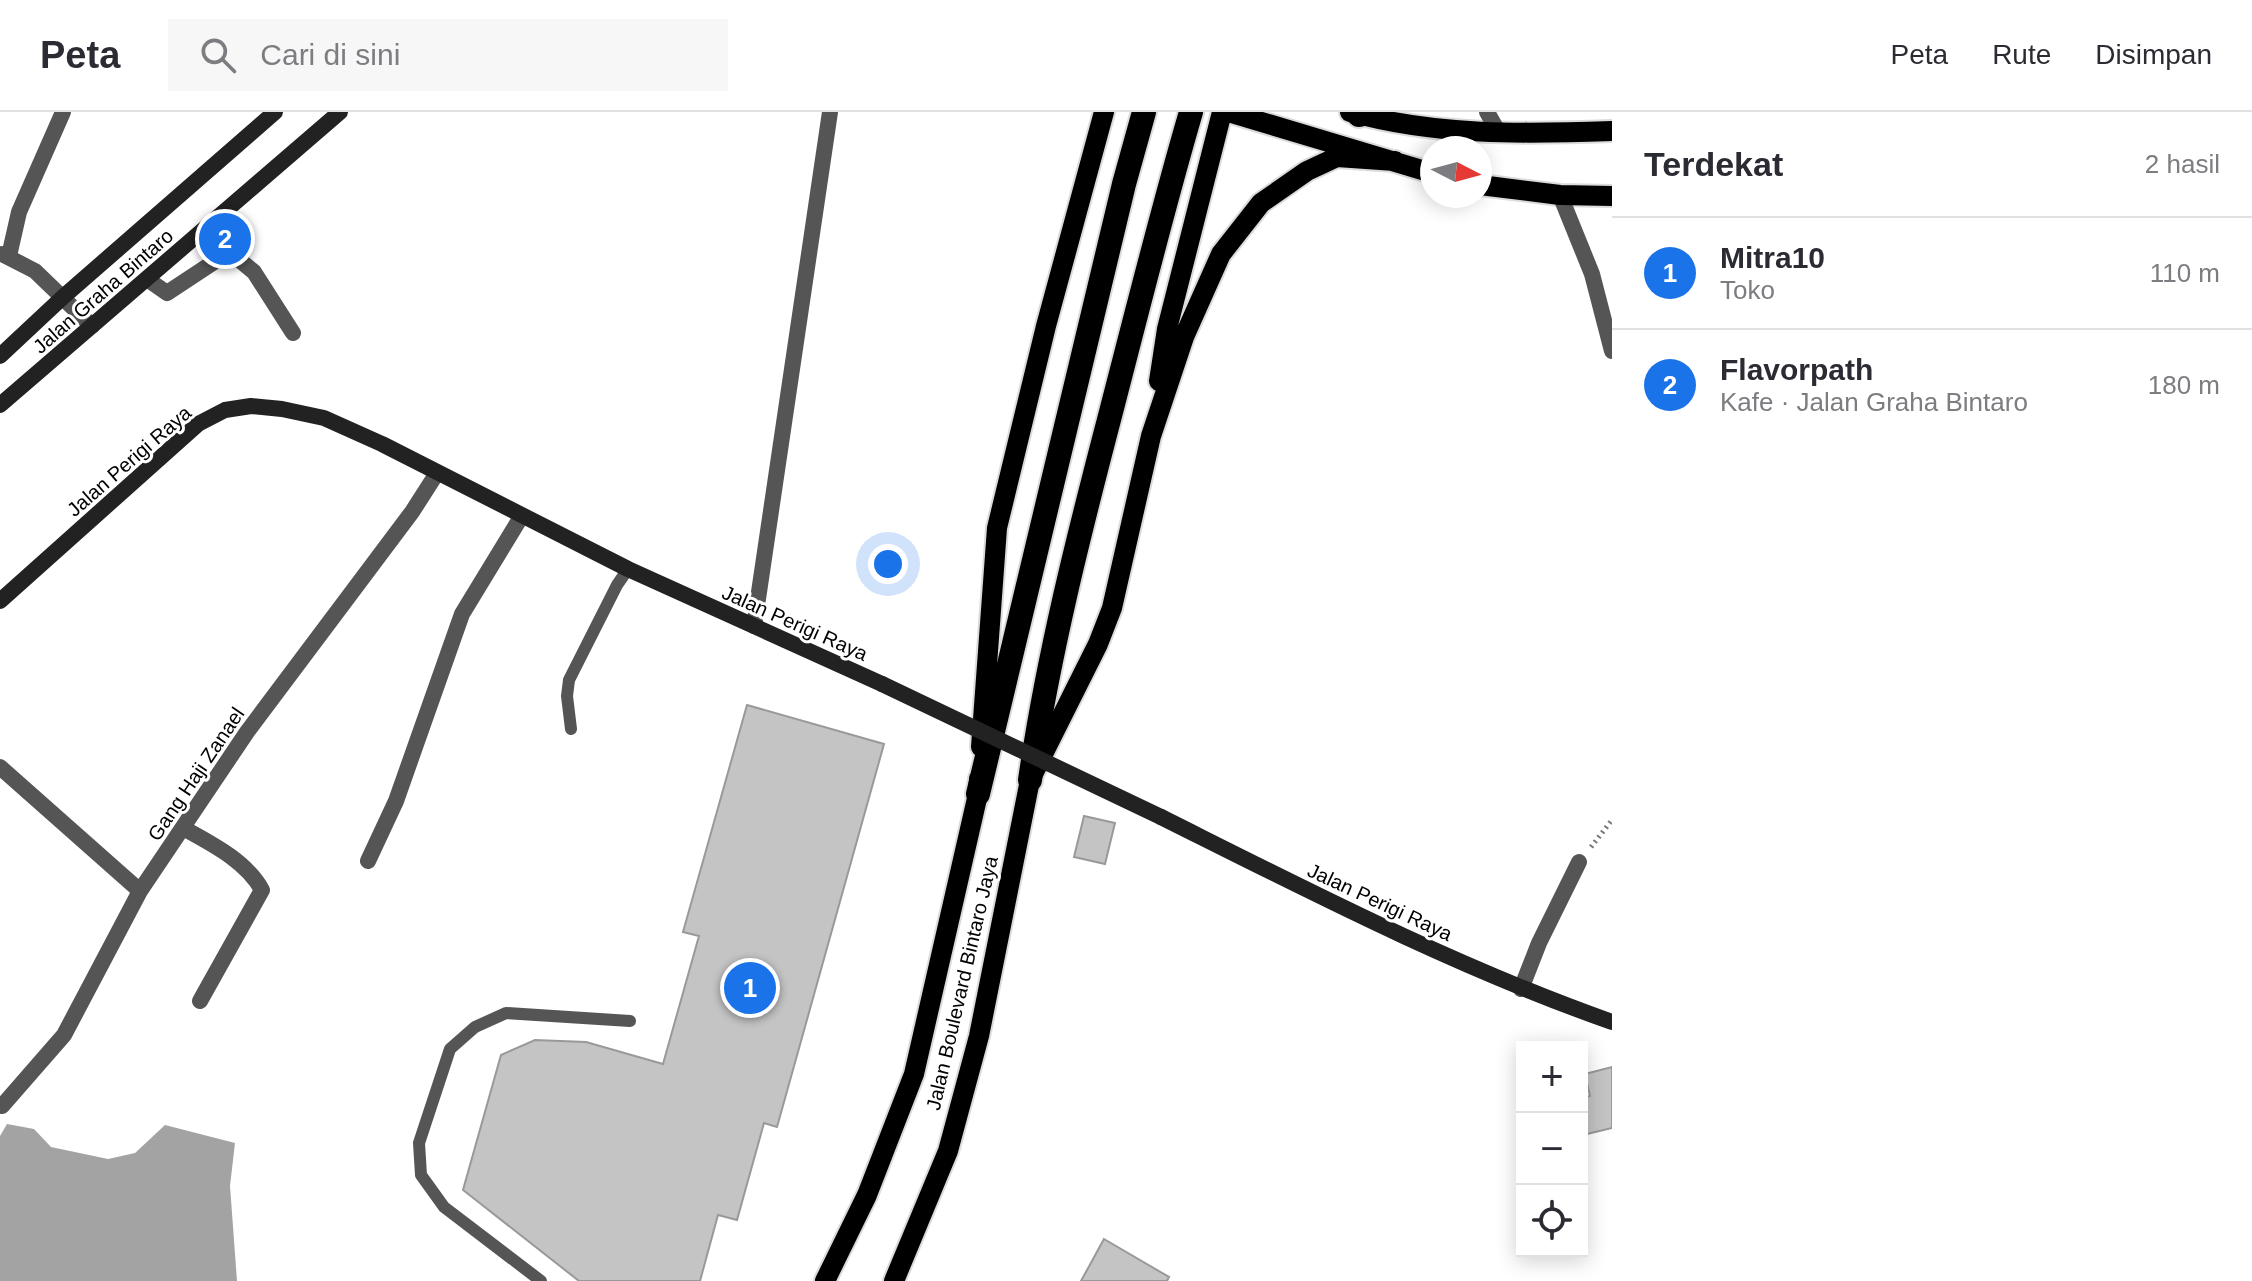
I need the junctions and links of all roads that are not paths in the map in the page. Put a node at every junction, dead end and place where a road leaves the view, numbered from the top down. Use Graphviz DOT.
graph roads {
  1 [pos="63,112"];
  2 [pos="275,112"];
  3 [pos="340,112"];
  4 [pos="830,112"];
  5 [pos="1104,112"];
  6 [pos="1144,112"];
  7 [pos="1191,112"];
  8 [pos="1222,112"];
  9 [pos="1228,112"];
  10 [pos="1487,112"];
  11 [pos="1355,113"];
  12 [pos="1612,131"];
  13 [pos="1499,133"];
  14 [pos="1395,161"];
  15 [pos="1420,169"];
  16 [pos="1492,186"];
  17 [pos="1560,195"];
  18 [pos="1612,196"];
  19 [pos="3,259"];
  20 [pos="147,279"];
  21 [pos="63,297"];
  22 [pos="92,326"];
  23 [pos="293,333"];
  24 [pos="1612,351"];
  25 [pos="0,356"];
  26 [pos="0,405"];
  27 [pos="1151,436"];
  28 [pos="437,473"];
  29 [pos="521,517"];
  30 [pos="628,569"];
  31 [pos="0,601"];
  32 [pos="754,626"];
  33 [pos="571,729"];
  34 [pos="0,767"];
  35 [pos="1030,780"];
  36 [pos="978,794"];
  37 [pos="183,828"];
  38 [pos="368,861"];
  39 [pos="1579,862"];
  40 [pos="140,891"];
  41 [pos="1521,989"];
  42 [pos="200,1001"];
  43 [pos="630,1021"];
  44 [pos="1612,1022"];
  45 [pos="2,1106"];
  46 [pos="541,1281"];
  47 [pos="825,1281"];
  48 [pos="894,1281"];
  1 -- 19 [label="street"];
  2 -- 21 [label="street, Jalan Graha Bintaro"];
  3 -- 20 [label="street, Jalan Graha Bintaro"];
  4 -- 32 [label="street"];
  5 -- 36 [label="main road, Jalan Boulevard Bintaro Jaya"];
  6 -- 36 [label="highway"];
  7 -- 35 [label="highway"];
  8 -- 27 [label="main road"];
  9 -- 14 [label="main road"];
  10 -- 13 [label="street"];
  11 -- 13 [label="main road"];
  12 -- 13 [label="main road"];
  14 -- 15 [label="main road"];
  14 -- 27 [label="main road"];
  16 -- 17 [label="main road"];
  17 -- 18 [label="main road"];
  17 -- 24 [label="street"];
  19 -- 21 [label="street"];
  20 -- 22 [label="street, Jalan Graha Bintaro"];
  20 -- 23 [label="street"];
  21 -- 22 [label="street"];
  21 -- 25 [label="street, Jalan Graha Bintaro"];
  22 -- 26 [label="street, Jalan Graha Bintaro"];
  27 -- 35 [label="main road, Jalan Boulevard Bintaro Jaya"];
  28 -- 29 [label="street, Jalan Perigi Raya"];
  28 -- 31 [label="street, Jalan Perigi Raya"];
  28 -- 37 [label="street, Gang Haji Zanael"];
  29 -- 30 [label="street, Jalan Perigi Raya"];
  29 -- 38 [label="street"];
  30 -- 32 [label="street, Jalan Perigi Raya"];
  30 -- 33 [label="lane"];
  32 -- 41 [label="street, Jalan Perigi Raya, bridge"];
  34 -- 40 [label="street"];
  35 -- 48 [label="main road, Jalan Boulevard Bintaro Jaya"];
  36 -- 47 [label="main road, Jalan Boulevard Bintaro Jaya"];
  37 -- 40 [label="street, Gang Haji Zanael"];
  37 -- 42 [label="street"];
  39 -- 41 [label="street"];
  40 -- 45 [label="street, Gang Haji Zanael"];
  41 -- 44 [label="street, Jalan Perigi Raya"];
  43 -- 46 [label="lane"];
}
